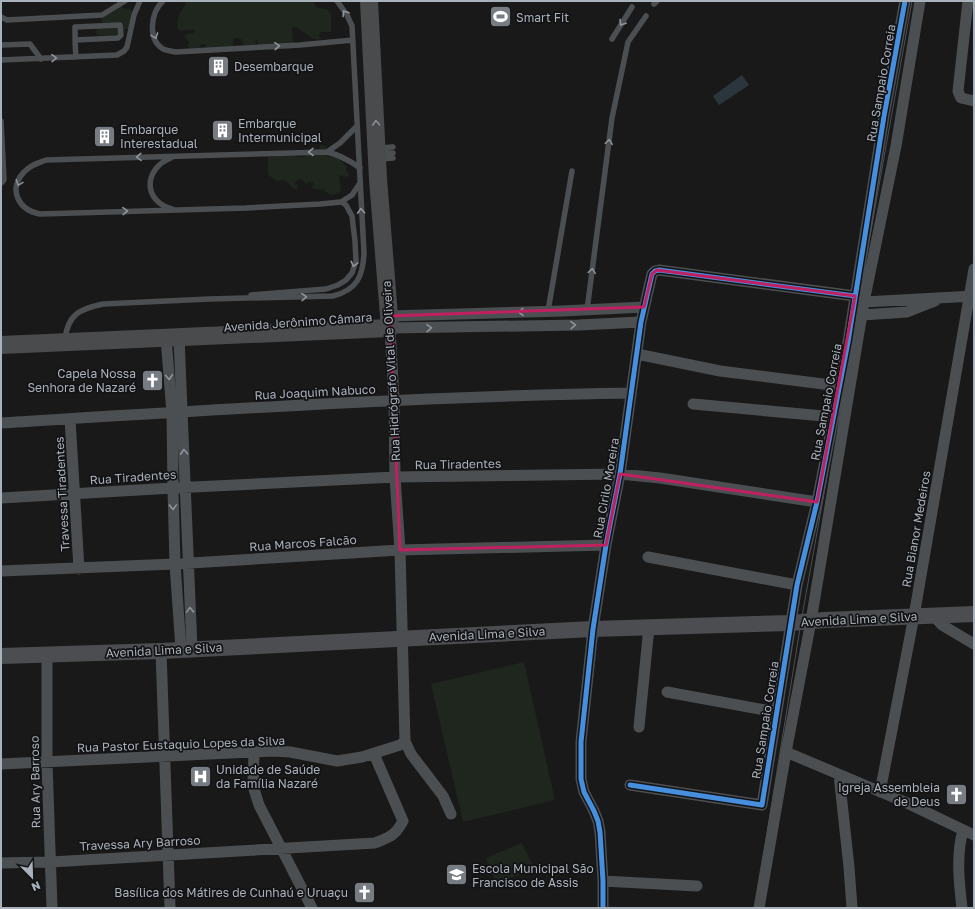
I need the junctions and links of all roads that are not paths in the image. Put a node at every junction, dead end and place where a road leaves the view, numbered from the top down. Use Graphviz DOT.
graph roads {
  1 [pos="126,1"];
  2 [pos="140,1"];
  3 [pos="163,1"];
  4 [pos="337,1"];
  5 [pos="369,1"];
  6 [pos="905,1"];
  7 [pos="920,1"];
  8 [pos="968,1"];
  9 [pos="632,7"];
  10 [pos="646,16"];
  11 [pos="1,17"];
  12 [pos="612,39"];
  13 [pos="75,40"];
  14 [pos="352,40"];
  15 [pos="1,45"];
  16 [pos="76,57"];
  17 [pos="41,59"];
  18 [pos="1,60"];
  19 [pos="974,101"];
  20 [pos="1,121"];
  21 [pos="356,127"];
  22 [pos="1,135"];
  23 [pos="327,152"];
  24 [pos="175,156"];
  25 [pos="2,161"];
  26 [pos="360,168"];
  27 [pos="572,171"];
  28 [pos="360,183"];
  29 [pos="1,184"];
  30 [pos="341,202"];
  31 [pos="177,210"];
  32 [pos="974,269"];
  33 [pos="855,296"];
  34 [pos="971,296"];
  35 [pos="941,298"];
  36 [pos="167,301"];
  37 [pos="864,302"];
  38 [pos="644,307"];
  39 [pos="587,310"];
  40 [pos="548,311"];
  41 [pos="862,315"];
  42 [pos="390,322"];
  43 [pos="641,322"];
  44 [pos="1,336"];
  45 [pos="65,337"];
  46 [pos="172,338"];
  47 [pos="1,345"];
  48 [pos="637,354"];
  49 [pos="839,386"];
  50 [pos="631,393"];
  51 [pos="394,400"];
  52 [pos="693,404"];
  53 [pos="177,413"];
  54 [pos="834,417"];
  55 [pos="70,419"];
  56 [pos="1,423"];
  57 [pos="620,474"];
  58 [pos="395,478"];
  59 [pos="186,487"];
  60 [pos="173,488"];
  61 [pos="75,494"];
  62 [pos="1,498"];
  63 [pos="817,502"];
  64 [pos="606,546"];
  65 [pos="400,550"];
  66 [pos="648,557"];
  67 [pos="189,563"];
  68 [pos="175,564"];
  69 [pos="79,569"];
  70 [pos="1,571"];
  71 [pos="797,585"];
  72 [pos="974,614"];
  73 [pos="933,615"];
  74 [pos="914,616"];
  75 [pos="811,621"];
  76 [pos="790,623"];
  77 [pos="650,627"];
  78 [pos="593,629"];
  79 [pos="402,639"];
  80 [pos="974,644"];
  81 [pos="187,649"];
  82 [pos="161,651"];
  83 [pos="47,655"];
  84 [pos="1,656"];
  85 [pos="667,692"];
  86 [pos="776,712"];
  87 [pos="638,727"];
  88 [pos="405,741"];
  89 [pos="786,752"];
  90 [pos="254,753"];
  91 [pos="374,754"];
  92 [pos="165,757"];
  93 [pos="47,763"];
  94 [pos="1,764"];
  95 [pos="839,775"];
  96 [pos="630,785"];
  97 [pos="880,792"];
  98 [pos="451,814"];
  99 [pos="963,830"];
  100 [pos="974,835"];
  101 [pos="280,849"];
  102 [pos="169,854"];
  103 [pos="50,862"];
  104 [pos="1,863"];
  105 [pos="603,881"];
  106 [pos="697,886"];
  107 [pos="52,908"];
  108 [pos="170,908"];
  109 [pos="312,908"];
  110 [pos="603,908"];
  111 [pos="759,908"];
  112 [pos="852,908"];
  113 [pos="962,908"];
  1 -- 11 [label="lane"];
  2 -- 16 [label="lane"];
  3 -- 14 [label="lane, one-way"];
  14 -- 4 [label="lane, one-way"];
  42 -- 5 [label="main road, Rua Hidrógrafo Vital de Oliveira, one-way"];
  6 -- 33 [label="street, Rua Sampaio Correia"];
  7 -- 37 [label="street, Rua Sampaio Correia"];
  8 -- 19 [label="street"];
  9 -- 12 [label="lane, one-way"];
  39 -- 10 [label="lane, one-way"];
  13 -- 13 [label="lane"];
  13 -- 16 [label="lane"];
  14 -- 21 [label="lane"];
  15 -- 17 [label="lane"];
  17 -- 16 [label="lane, one-way"];
  17 -- 18 [label="lane"];
  20 -- 22 [label="lane"];
  21 -- 23 [label="lane"];
  21 -- 26 [label="lane"];
  22 -- 25 [label="lane"];
  23 -- 24 [label="lane, one-way"];
  23 -- 26 [label="lane"];
  24 -- 31 [label="lane"];
  24 -- 31 [label="lane, one-way"];
  25 -- 29 [label="lane"];
  26 -- 28 [label="lane"];
  27 -- 40 [label="lane"];
  28 -- 30 [label="lane"];
  36 -- 28 [label="lane, one-way"];
  30 -- 31 [label="lane"];
  30 -- 36 [label="lane, one-way"];
  32 -- 34 [label="street, Rua Bianor Medeiros"];
  33 -- 38 [label="street, Rua Cirilo Moreira"];
  33 -- 49 [label="street, Rua Sampaio Correia"];
  34 -- 35 [label="street"];
  34 -- 74 [label="street, Rua Bianor Medeiros"];
  35 -- 37 [label="street"];
  35 -- 41 [label="street"];
  36 -- 45 [label="lane"];
  37 -- 41 [label="street, Rua Sampaio Correia"];
  38 -- 39 [label="street, Avenida Jerônimo Câmara"];
  38 -- 43 [label="street, Rua Cirilo Moreira"];
  39 -- 40 [label="street, Avenida Jerônimo Câmara"];
  40 -- 42 [label="street, Avenida Jerônimo Câmara, one-way"];
  41 -- 75 [label="street, Rua Sampaio Correia"];
  42 -- 43 [label="street, Avenida Jerônimo Câmara, one-way"];
  42 -- 45 [label="main road, Avenida Jerônimo Câmara"];
  42 -- 46 [label="main road, Avenida Jerônimo Câmara"];
  42 -- 51 [label="street, Rua Hidrógrafo Vital de Oliveira"];
  43 -- 48 [label="street, Rua Cirilo Moreira"];
  44 -- 45 [label="main road, Avenida Jerônimo Câmara"];
  45 -- 46 [label="main road, Avenida Jerônimo Câmara"];
  45 -- 47 [label="main road, Avenida Jerônimo Câmara"];
  46 -- 53 [label="street"];
  48 -- 49 [label="street"];
  48 -- 50 [label="street, Rua Cirilo Moreira"];
  49 -- 54 [label="street, Rua Sampaio Correia"];
  50 -- 51 [label="street, Rua Joaquim Nabuco"];
  50 -- 57 [label="street, Rua Cirilo Moreira"];
  51 -- 53 [label="street, Rua Joaquim Nabuco"];
  51 -- 58 [label="street, Rua Hidrógrafo Vital de Oliveira"];
  52 -- 54 [label="street"];
  53 -- 55 [label="street, Rua Joaquim Nabuco"];
  59 -- 53 [label="street, one-way"];
  53 -- 60 [label="street"];
  54 -- 63 [label="street, Rua Sampaio Correia"];
  55 -- 56 [label="street, Rua Joaquim Nabuco"];
  55 -- 61 [label="street, Travessa Tiradentes"];
  57 -- 58 [label="street, Rua Tiradentes"];
  57 -- 63 [label="street, Rua Tiradentes"];
  57 -- 64 [label="street, Rua Cirilo Moreira"];
  58 -- 59 [label="street, Rua Tiradentes"];
  58 -- 65 [label="street, Rua Hidrógrafo Vital de Oliveira"];
  59 -- 60 [label="street, Rua Tiradentes"];
  59 -- 67 [label="street"];
  60 -- 61 [label="street, Rua Tiradentes"];
  60 -- 68 [label="street, one-way"];
  61 -- 62 [label="street, Rua Tiradentes"];
  61 -- 69 [label="street, Travessa Tiradentes"];
  63 -- 71 [label="street, Rua Sampaio Correia"];
  64 -- 65 [label="street, Rua Marcos Falcão"];
  64 -- 78 [label="street, Rua Cirilo Moreira"];
  65 -- 67 [label="street, Rua Marcos Falcão"];
  65 -- 79 [label="street, Rua Hidrógrafo Vital de Oliveira"];
  66 -- 71 [label="street"];
  67 -- 68 [label="street, Rua Marcos Falcão"];
  81 -- 67 [label="street, one-way"];
  68 -- 69 [label="street, Rua Marcos Falcão"];
  68 -- 81 [label="street"];
  69 -- 70 [label="street, Rua Marcos Falcão"];
  71 -- 76 [label="street, Rua Sampaio Correia"];
  72 -- 73 [label="main road, Avenida Lima e Silva"];
  73 -- 74 [label="main road, Avenida Lima e Silva"];
  73 -- 80 [label="street"];
  74 -- 75 [label="main road, Avenida Lima e Silva"];
  74 -- 97 [label="street, Rua Bianor Medeiros"];
  75 -- 76 [label="main road, Avenida Lima e Silva"];
  75 -- 89 [label="street, Rua Sampaio Correia"];
  76 -- 77 [label="main road, Avenida Lima e Silva"];
  76 -- 86 [label="street, Rua Sampaio Correia"];
  77 -- 78 [label="main road, Avenida Lima e Silva"];
  77 -- 87 [label="street"];
  78 -- 79 [label="main road, Avenida Lima e Silva"];
  78 -- 105 [label="street, Rua Cirilo Moreira"];
  79 -- 81 [label="main road, Avenida Lima e Silva"];
  79 -- 88 [label="street, Rua Hidrógrafo Vital de Oliveira"];
  81 -- 82 [label="main road, Avenida Lima e Silva"];
  82 -- 83 [label="main road, Avenida Lima e Silva"];
  82 -- 92 [label="street"];
  83 -- 84 [label="main road, Avenida Lima e Silva"];
  83 -- 93 [label="street, Rua Ary Barroso"];
  85 -- 86 [label="street"];
  86 -- 96 [label="street, Rua Sampaio Correia"];
  88 -- 91 [label="street, Rua Pastor Eustaquio Lopes da Silva"];
  88 -- 98 [label="street"];
  89 -- 95 [label="street"];
  89 -- 111 [label="street, Rua Sampaio Correia"];
  90 -- 91 [label="street, Rua Pastor Eustaquio Lopes da Silva"];
  90 -- 92 [label="street, Rua Pastor Eustaquio Lopes da Silva"];
  90 -- 101 [label="street"];
  91 -- 101 [label="street, Travessa Ary Barroso"];
  92 -- 93 [label="street, Rua Pastor Eustaquio Lopes da Silva"];
  92 -- 102 [label="street"];
  93 -- 94 [label="street, Rua Pastor Eustaquio Lopes da Silva"];
  93 -- 103 [label="street, Rua Ary Barroso"];
  95 -- 97 [label="street"];
  95 -- 112 [label="street"];
  97 -- 99 [label="street"];
  99 -- 100 [label="street"];
  99 -- 113 [label="street"];
  101 -- 102 [label="street, Travessa Ary Barroso"];
  101 -- 109 [label="street"];
  102 -- 103 [label="street, Travessa Ary Barroso"];
  102 -- 108 [label="street"];
  103 -- 104 [label="street, Travessa Ary Barroso"];
  103 -- 107 [label="street, Rua Ary Barroso"];
  105 -- 106 [label="street"];
  105 -- 110 [label="street, Rua Cirilo Moreira"];
}
